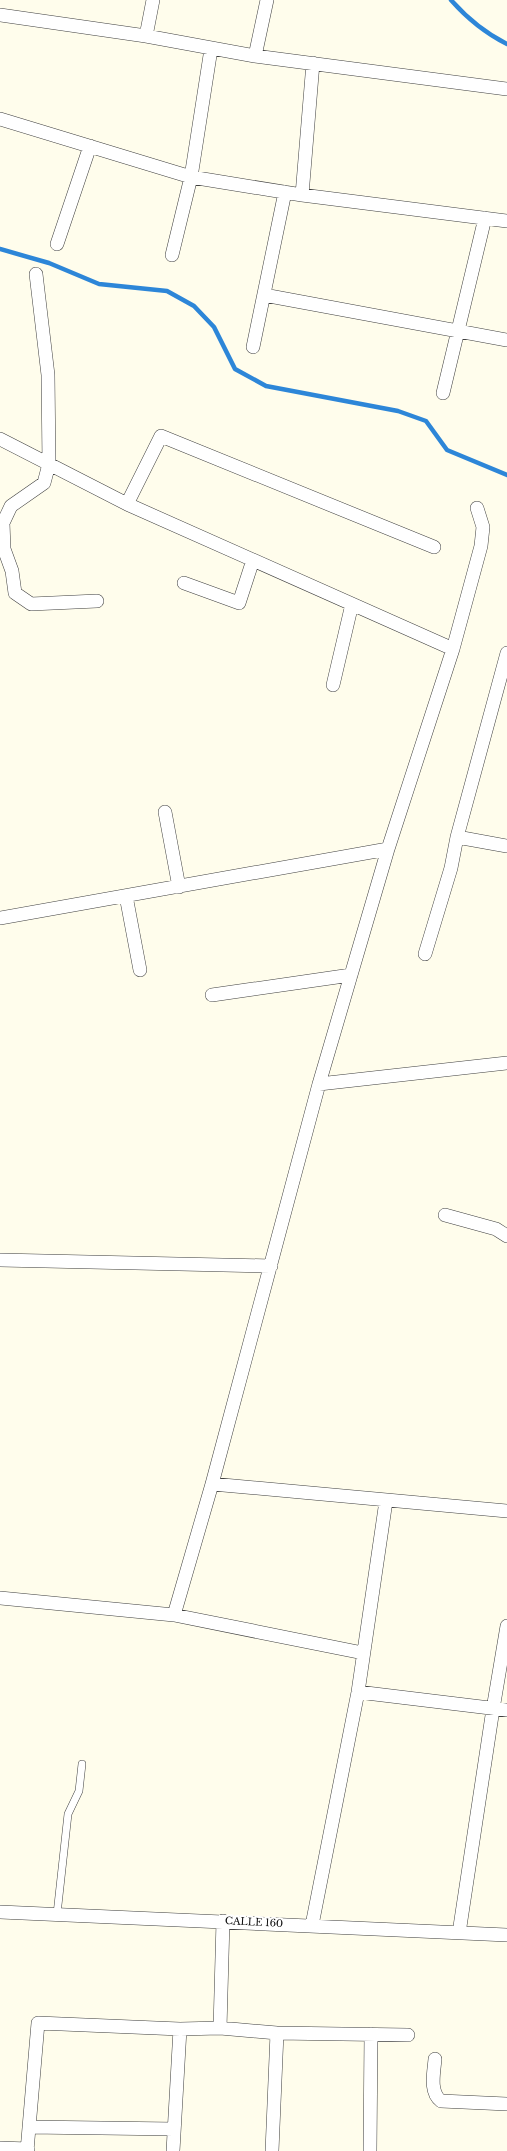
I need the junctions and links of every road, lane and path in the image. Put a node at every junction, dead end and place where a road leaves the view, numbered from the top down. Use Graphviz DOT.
graph roads {
  1 [pos="153,0"];
  2 [pos="267,0"];
  3 [pos="0,15"];
  4 [pos="146,36"];
  5 [pos="211,49"];
  6 [pos="255,56"];
  7 [pos="313,63"];
  8 [pos="507,89"];
  9 [pos="0,119"];
  10 [pos="90,146"];
  11 [pos="191,177"];
  12 [pos="285,192"];
  13 [pos="302,195"];
  14 [pos="485,218"];
  15 [pos="507,221"];
  16 [pos="57,244"];
  17 [pos="172,255"];
  18 [pos="36,274"];
  19 [pos="264,294"];
  20 [pos="459,332"];
  21 [pos="507,340"];
  22 [pos="253,347"];
  23 [pos="443,393"];
  24 [pos="0,439"];
  25 [pos="49,464"];
  26 [pos="127,504"];
  27 [pos="477,508"];
  28 [pos="434,547"];
  29 [pos="253,560"];
  30 [pos="184,583"];
  31 [pos="97,601"];
  32 [pos="352,604"];
  33 [pos="453,649"];
  34 [pos="507,653"];
  35 [pos="333,685"];
  36 [pos="165,812"];
  37 [pos="457,837"];
  38 [pos="507,846"];
  39 [pos="388,849"];
  40 [pos="179,887"];
  41 [pos="126,896"];
  42 [pos="0,918"];
  43 [pos="425,954"];
  44 [pos="140,970"];
  45 [pos="351,976"];
  46 [pos="212,995"];
  47 [pos="507,1063"];
  48 [pos="319,1084"];
  49 [pos="445,1215"];
  50 [pos="507,1236"];
  51 [pos="0,1260"];
  52 [pos="271,1266"];
  53 [pos="212,1484"];
  54 [pos="386,1501"];
  55 [pos="507,1511"];
  56 [pos="0,1598"];
  57 [pos="174,1614"];
  58 [pos="507,1626"];
  59 [pos="363,1653"];
  60 [pos="358,1692"];
  61 [pos="492,1709"];
  62 [pos="507,1710"];
  63 [pos="82,1764"];
  64 [pos="0,1912"];
  65 [pos="57,1914"];
  66 [pos="223,1921"];
  67 [pos="312,1925"];
  68 [pos="459,1933"];
  69 [pos="507,1935"];
  70 [pos="220,2028"];
  71 [pos="180,2029"];
  72 [pos="277,2033"];
  73 [pos="371,2034"];
  74 [pos="408,2035"];
  75 [pos="435,2059"];
  76 [pos="507,2104"];
  77 [pos="29,2127"];
  78 [pos="174,2129"];
  79 [pos="0,2148"];
  80 [pos="28,2150"];
  81 [pos="173,2151"];
  82 [pos="272,2151"];
  83 [pos="370,2151"];
  1 -- 4 [label="street"];
  2 -- 6 [label="street"];
  3 -- 4 [label="street"];
  4 -- 5 [label="street"];
  5 -- 6 [label="street"];
  5 -- 11 [label="street"];
  6 -- 7 [label="street"];
  7 -- 8 [label="street"];
  7 -- 13 [label="street"];
  9 -- 10 [label="street"];
  10 -- 11 [label="street"];
  10 -- 16 [label="street"];
  11 -- 12 [label="street"];
  11 -- 17 [label="street"];
  12 -- 13 [label="street"];
  12 -- 19 [label="street"];
  13 -- 14 [label="street"];
  14 -- 15 [label="street"];
  14 -- 20 [label="street"];
  18 -- 25 [label="street"];
  19 -- 20 [label="street"];
  19 -- 22 [label="street"];
  20 -- 21 [label="street"];
  20 -- 23 [label="street"];
  24 -- 25 [label="street"];
  25 -- 26 [label="street"];
  25 -- 31 [label="street"];
  26 -- 28 [label="street"];
  26 -- 29 [label="street"];
  27 -- 33 [label="street"];
  29 -- 30 [label="street"];
  29 -- 32 [label="street"];
  32 -- 33 [label="street"];
  32 -- 35 [label="street"];
  33 -- 39 [label="street"];
  34 -- 37 [label="street"];
  36 -- 40 [label="street"];
  37 -- 38 [label="street"];
  37 -- 43 [label="street"];
  39 -- 40 [label="street"];
  39 -- 45 [label="street"];
  40 -- 41 [label="street"];
  41 -- 42 [label="street"];
  41 -- 44 [label="street"];
  45 -- 46 [label="street"];
  45 -- 48 [label="street"];
  47 -- 48 [label="street"];
  48 -- 52 [label="street"];
  49 -- 50 [label="street"];
  51 -- 52 [label="street"];
  52 -- 53 [label="street"];
  53 -- 54 [label="street"];
  53 -- 57 [label="street"];
  54 -- 55 [label="street"];
  54 -- 59 [label="street"];
  56 -- 57 [label="street"];
  57 -- 59 [label="street"];
  58 -- 61 [label="street"];
  59 -- 60 [label="street"];
  60 -- 61 [label="street"];
  60 -- 67 [label="street"];
  61 -- 62 [label="street"];
  61 -- 68 [label="street"];
  63 -- 65 [label="lane"];
  64 -- 65 [label="street, CALLE 160"];
  65 -- 66 [label="street, CALLE 160"];
  66 -- 67 [label="street, CALLE 160"];
  66 -- 70 [label="street"];
  67 -- 68 [label="street, CALLE 160"];
  68 -- 69 [label="street, CALLE 160"];
  70 -- 71 [label="street"];
  70 -- 72 [label="street"];
  71 -- 77 [label="street"];
  71 -- 78 [label="street"];
  72 -- 73 [label="street"];
  72 -- 82 [label="street"];
  73 -- 74 [label="street"];
  73 -- 83 [label="street"];
  75 -- 76 [label="street"];
  77 -- 78 [label="street"];
  77 -- 80 [label="street"];
  78 -- 81 [label="street"];
  79 -- 80 [label="street"];
}
